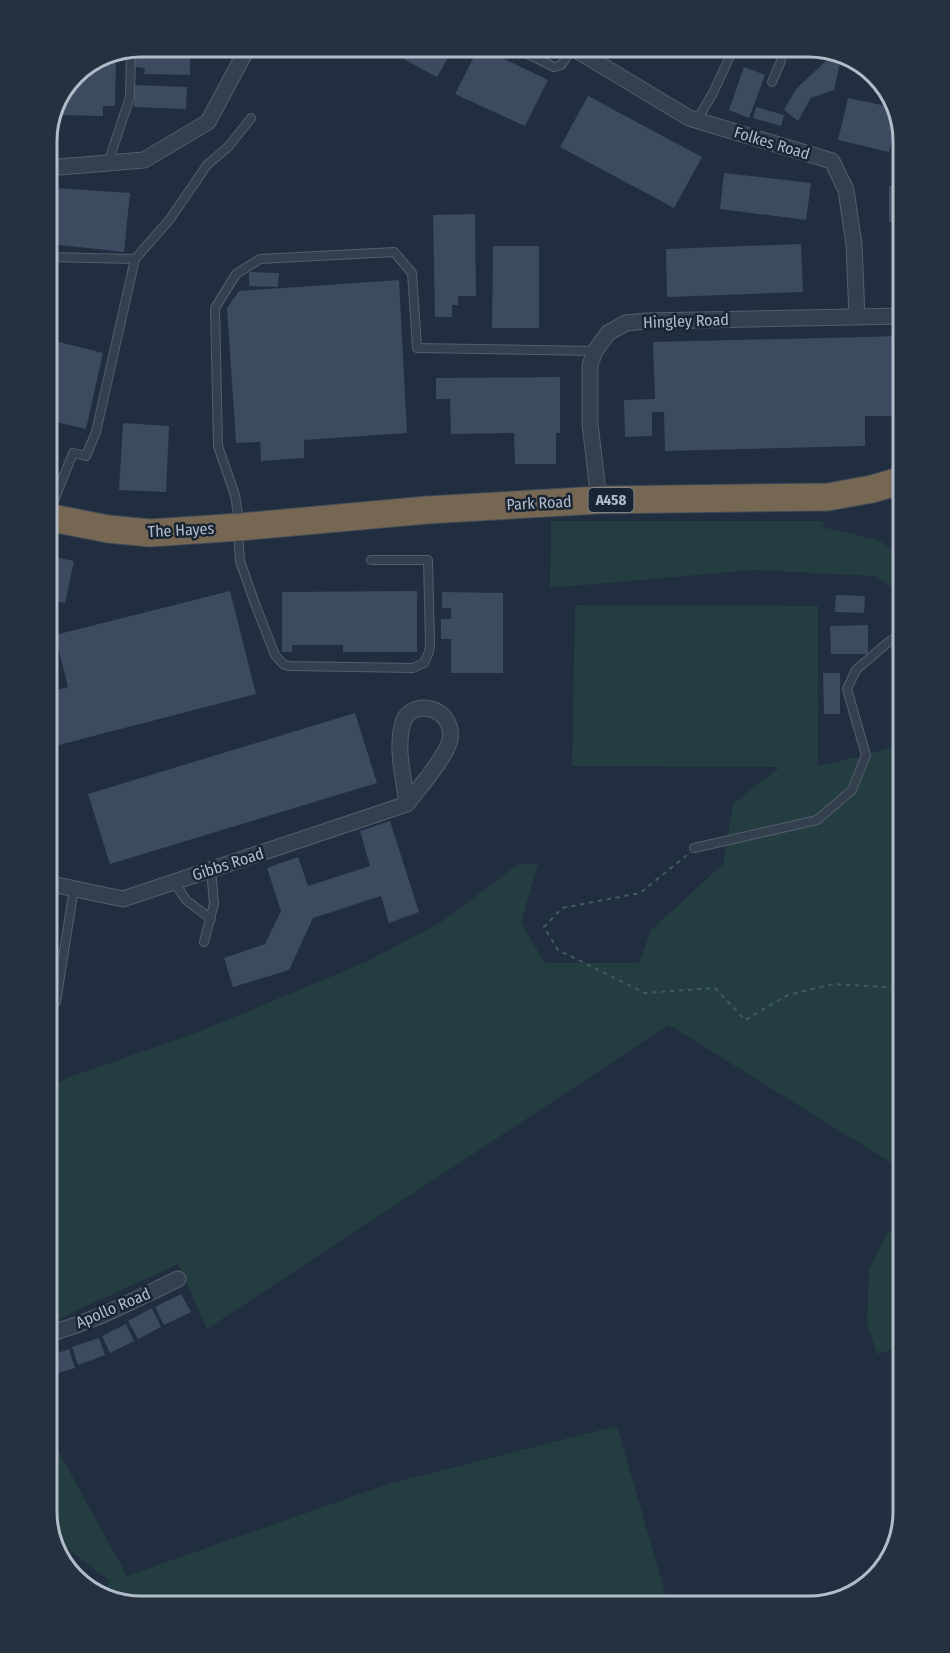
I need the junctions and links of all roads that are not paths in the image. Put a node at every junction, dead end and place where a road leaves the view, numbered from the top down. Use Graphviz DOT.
graph roads {
  1 [pos="242,57"];
  2 [pos="534,57"];
  3 [pos="566,57"];
  4 [pos="588,57"];
  5 [pos="730,57"];
  6 [pos="781,57"];
  7 [pos="131,58"];
  8 [pos="772,82"];
  9 [pos="251,118"];
  10 [pos="697,120"];
  11 [pos="108,163"];
  12 [pos="57,167"];
  13 [pos="57,257"];
  14 [pos="135,259"];
  15 [pos="893,316"];
  16 [pos="857,317"];
  17 [pos="595,351"];
  18 [pos="893,483"];
  19 [pos="57,492"];
  20 [pos="599,500"];
  21 [pos="57,519"];
  22 [pos="317,520"];
  23 [pos="239,527"];
  24 [pos="371,560"];
  25 [pos="893,639"];
  26 [pos="407,804"];
  27 [pos="694,848"];
  28 [pos="211,869"];
  29 [pos="174,882"];
  30 [pos="57,884"];
  31 [pos="74,887"];
  32 [pos="211,919"];
  33 [pos="204,942"];
  34 [pos="57,996"];
  35 [pos="178,1279"];
  36 [pos="57,1332"];
  1 -- 11 [label="street"];
  2 -- 3 [label="lane"];
  4 -- 10 [label="street, Folkes Road"];
  5 -- 10 [label="lane"];
  6 -- 8 [label="lane"];
  7 -- 11 [label="lane"];
  9 -- 14 [label="lane"];
  10 -- 16 [label="street, Folkes Road"];
  11 -- 12 [label="street"];
  13 -- 14 [label="lane"];
  14 -- 19 [label="lane"];
  15 -- 16 [label="street, Hingley Road"];
  16 -- 17 [label="street, Hingley Road"];
  17 -- 20 [label="street"];
  17 -- 23 [label="lane"];
  18 -- 20 [label="highway, Park Road / A458"];
  20 -- 22 [label="highway, Park Road / A458"];
  21 -- 23 [label="highway, The Hayes / A458"];
  22 -- 23 [label="highway, The Hayes / A458"];
  23 -- 24 [label="lane"];
  25 -- 27 [label="lane"];
  26 -- 26 [label="street"];
  26 -- 28 [label="street, Gibbs Road"];
  28 -- 29 [label="street, Gibbs Road"];
  28 -- 32 [label="lane"];
  29 -- 31 [label="street, Gibbs Road"];
  29 -- 32 [label="lane"];
  30 -- 31 [label="street, Gibbs Road"];
  31 -- 34 [label="lane"];
  32 -- 33 [label="lane"];
  35 -- 36 [label="street, Apollo Road"];
}
